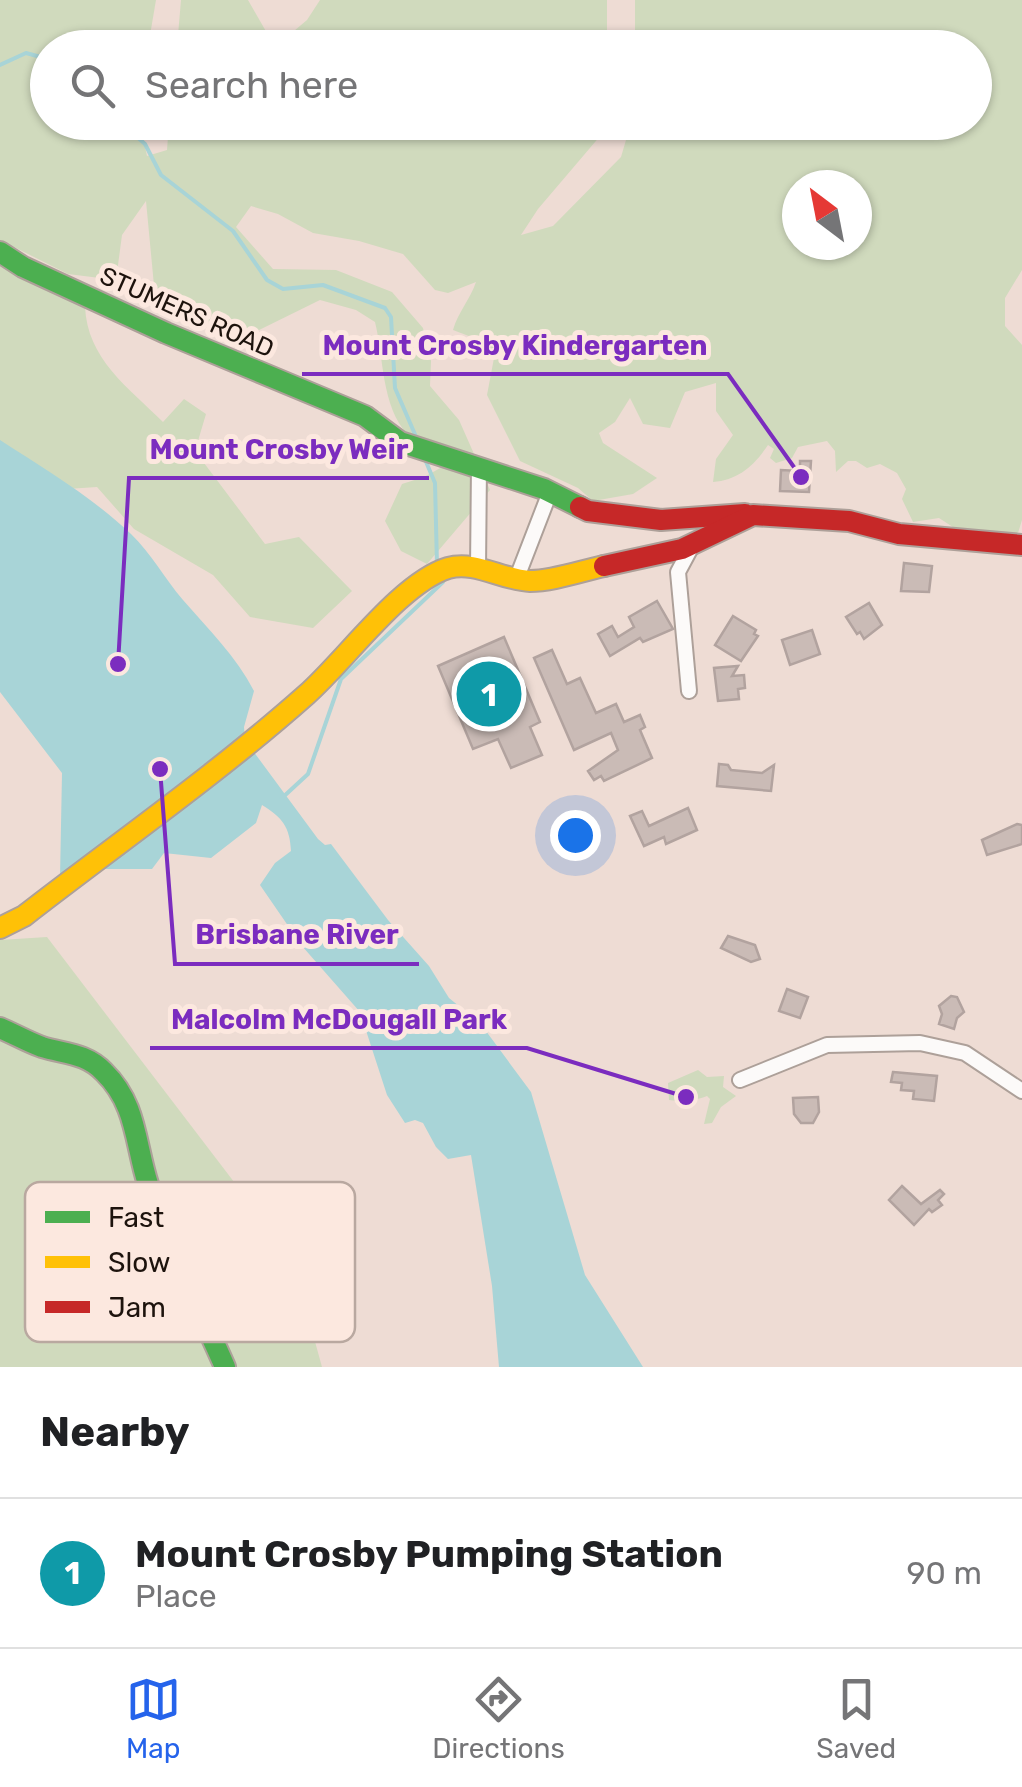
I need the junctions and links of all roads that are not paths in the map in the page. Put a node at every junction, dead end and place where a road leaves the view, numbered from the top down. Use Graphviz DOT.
graph roads {
  1 [pos="0,252"];
  2 [pos="478,466"];
  3 [pos="550,492"];
  4 [pos="753,515"];
  5 [pos="693,543"];
  6 [pos="1022,545"];
  7 [pos="478,570"];
  8 [pos="516,580"];
  9 [pos="689,691"];
  10 [pos="0,928"];
  11 [pos="0,1028"];
  12 [pos="740,1080"];
  13 [pos="1022,1091"];
  14 [pos="148,1182"];
  15 [pos="215,1342"];
  16 [pos="226,1367"];
  1 -- 2 [label="street, STUMERS ROAD"];
  2 -- 3 [label="street, STUMERS ROAD"];
  2 -- 7 [label="street"];
  3 -- 4 [label="street, STUMERS ROAD"];
  3 -- 8 [label="street"];
  4 -- 5 [label="street, STUMERS ROAD"];
  4 -- 6 [label="street, STUMERS ROAD"];
  5 -- 8 [label="street, STUMERS ROAD"];
  5 -- 9 [label="street"];
  7 -- 8 [label="street, STUMERS ROAD"];
  7 -- 10 [label="street, STUMERS ROAD"];
  11 -- 14 [label="street"];
  12 -- 13 [label="street"];
  15 -- 16 [label="street"];
}
